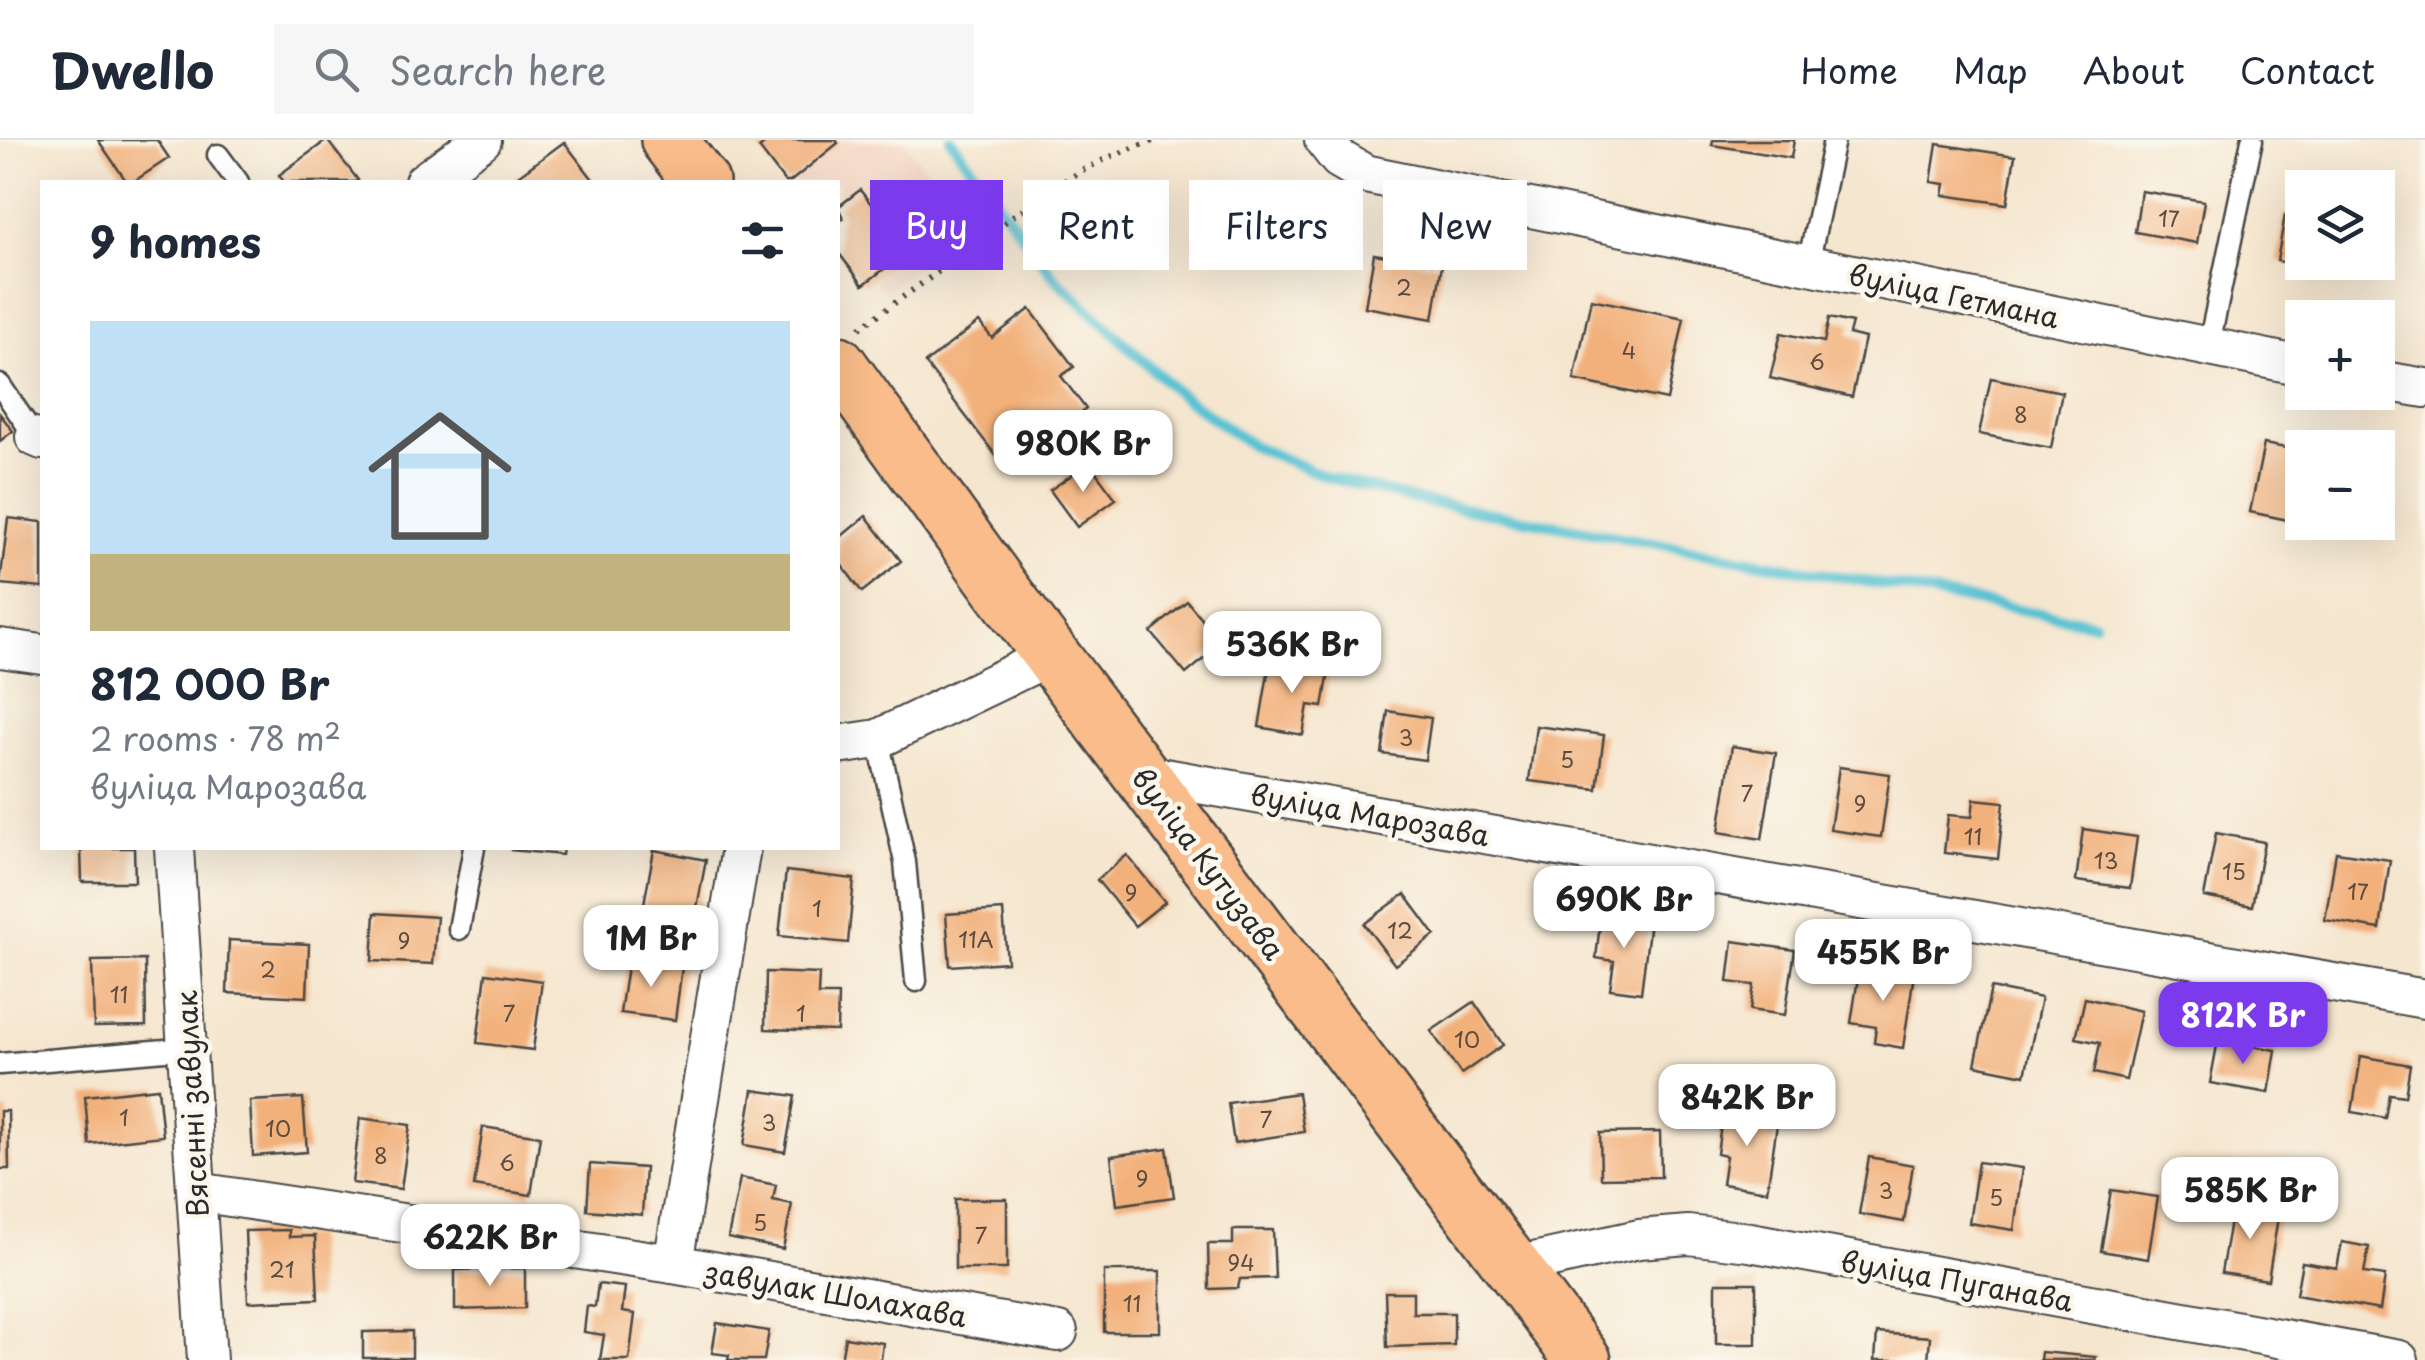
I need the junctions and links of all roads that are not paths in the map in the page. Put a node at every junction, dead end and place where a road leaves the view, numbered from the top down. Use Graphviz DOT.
graph roads {
  1 [pos="482,140"];
  2 [pos="669,140"];
  3 [pos="1324,140"];
  4 [pos="1834,140"];
  5 [pos="2252,140"];
  6 [pos="218,155"];
  7 [pos="237,180"];
  8 [pos="427,180"];
  9 [pos="699,180"];
  10 [pos="1808,265"];
  11 [pos="845,349"];
  12 [pos="2208,349"];
  13 [pos="2285,363"];
  14 [pos="2395,383"];
  15 [pos="0,385"];
  16 [pos="2425,388"];
  17 [pos="39,438"];
  18 [pos="0,648"];
  19 [pos="40,654"];
  20 [pos="1052,655"];
  21 [pos="878,740"];
  22 [pos="840,745"];
  23 [pos="1142,774"];
  24 [pos="174,850"];
  25 [pos="474,850"];
  26 [pos="741,850"];
  27 [pos="459,929"];
  28 [pos="916,980"];
  29 [pos="2425,999"];
  30 [pos="189,1048"];
  31 [pos="0,1064"];
  32 [pos="197,1192"];
  33 [pos="672,1264"];
  34 [pos="1514,1266"];
  35 [pos="1058,1332"];
  36 [pos="207,1360"];
  37 [pos="1583,1360"];
  38 [pos="2399,1360"];
  1 -- 8 [label="street"];
  2 -- 9 [label="main road"];
  3 -- 10 [label="street, вуліца Гетмана"];
  4 -- 10 [label="lane"];
  5 -- 12 [label="lane"];
  6 -- 7 [label="lane"];
  10 -- 12 [label="street, вуліца Гетмана"];
  11 -- 20 [label="main road, вуліца Кутузава"];
  12 -- 13 [label="street, вуліца Гетмана"];
  14 -- 16 [label="street"];
  15 -- 17 [label="lane"];
  18 -- 19 [label="street"];
  20 -- 21 [label="street"];
  20 -- 23 [label="main road, вуліца Кутузава"];
  21 -- 22 [label="street"];
  21 -- 28 [label="lane"];
  23 -- 29 [label="street, вуліца Марозава"];
  23 -- 34 [label="main road, вуліца Кутузава"];
  24 -- 30 [label="street, Вясенні завулак"];
  25 -- 27 [label="lane"];
  26 -- 33 [label="street, завулак Шолахава"];
  30 -- 31 [label="lane"];
  30 -- 32 [label="street, Вясенні завулак"];
  32 -- 33 [label="street, завулак Шолахава"];
  32 -- 36 [label="street, Вясенні завулак"];
  33 -- 35 [label="street, завулак Шолахава"];
  34 -- 37 [label="main road, вуліца Кутузава"];
  34 -- 38 [label="street, вуліца Пуганава"];
}
